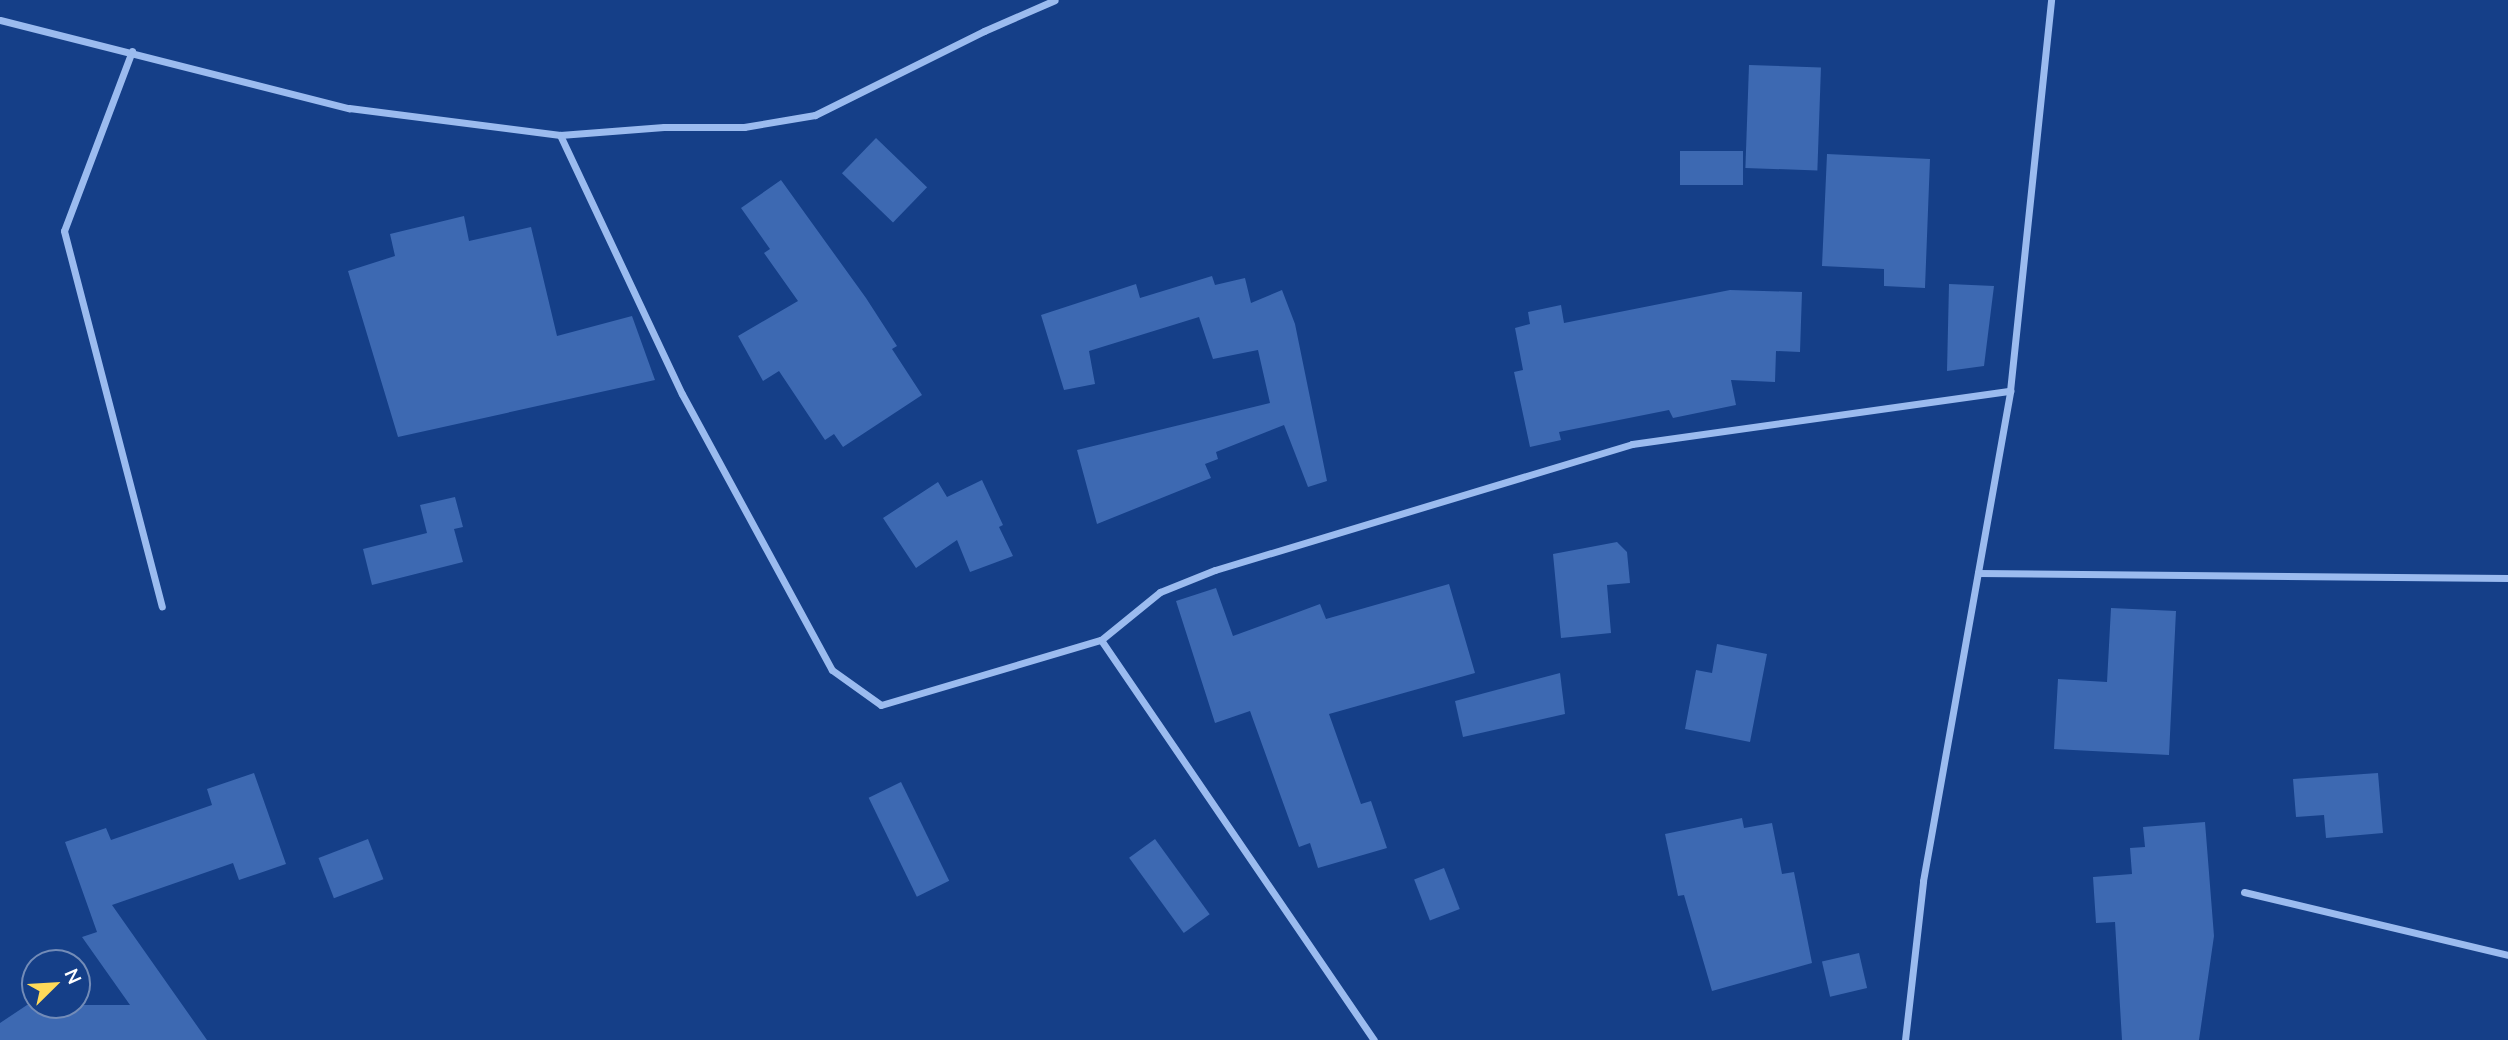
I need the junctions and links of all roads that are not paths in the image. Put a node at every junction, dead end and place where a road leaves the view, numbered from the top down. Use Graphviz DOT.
graph roads {
  1 [pos="1055,0"];
  2 [pos="2051,0"];
  3 [pos="0,20"];
  4 [pos="132,51"];
  5 [pos="560,135"];
  6 [pos="2010,391"];
  7 [pos="1978,573"];
  8 [pos="2508,578"];
  9 [pos="162,606"];
  10 [pos="1101,640"];
  11 [pos="2244,892"];
  12 [pos="2508,955"];
  13 [pos="1374,1040"];
  14 [pos="1905,1040"];
  1 -- 5 [label="street"];
  2 -- 6 [label="street"];
  3 -- 4 [label="street"];
  4 -- 5 [label="street"];
  4 -- 9 [label="street"];
  5 -- 10 [label="street"];
  6 -- 7 [label="street"];
  6 -- 10 [label="street"];
  7 -- 8 [label="street"];
  7 -- 14 [label="street"];
  10 -- 13 [label="street"];
  11 -- 12 [label="street"];
}
